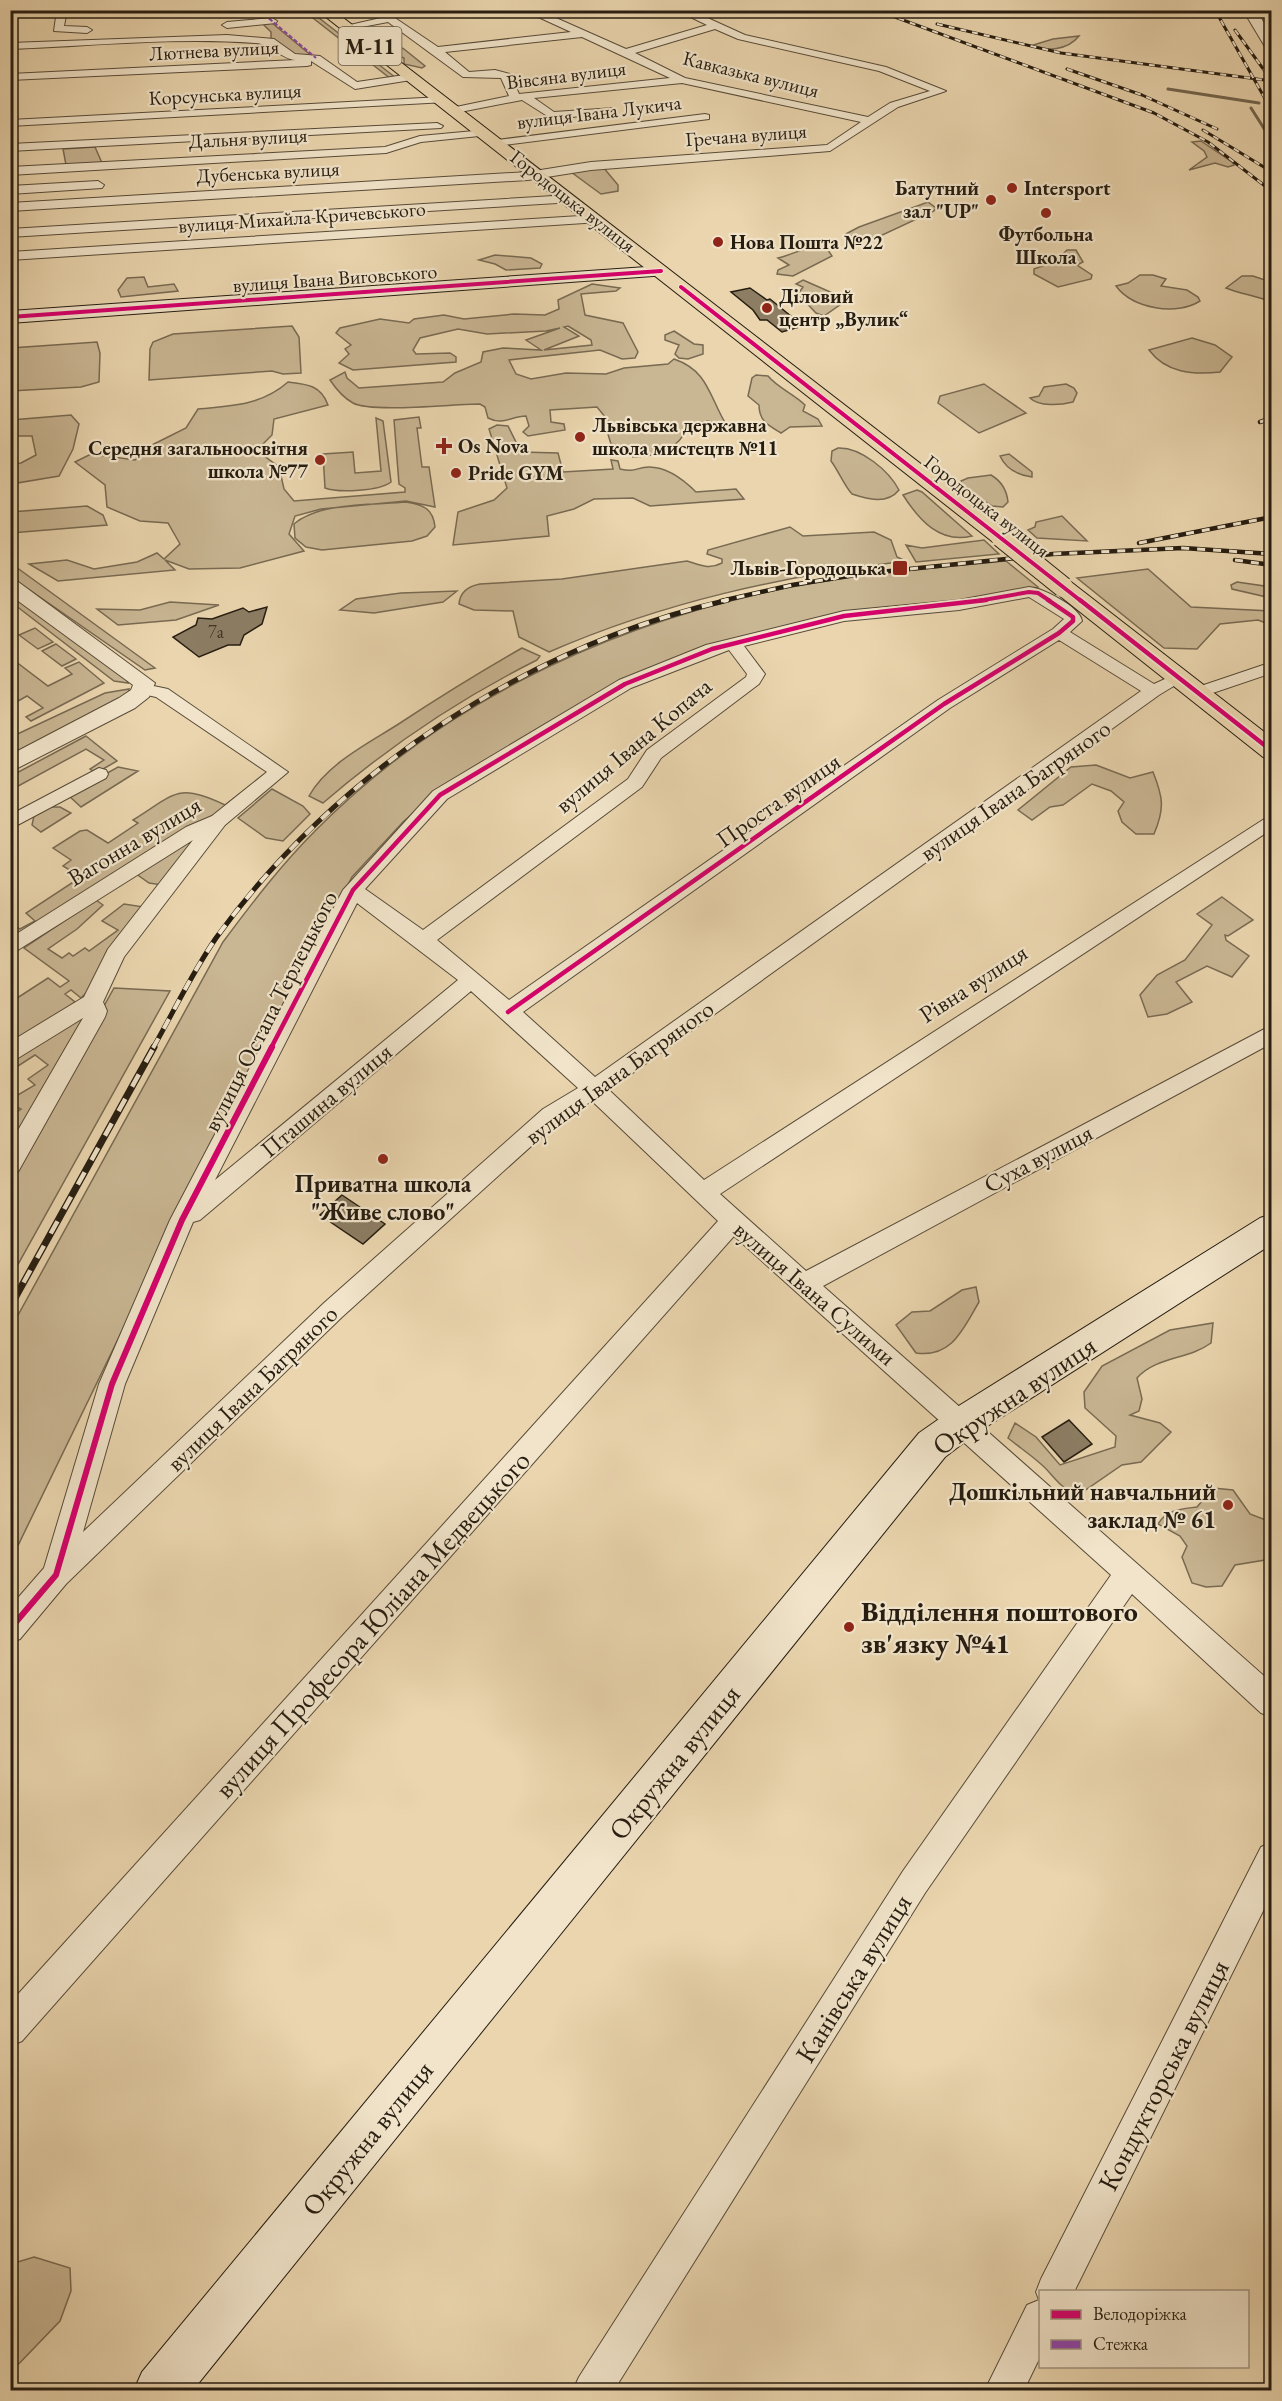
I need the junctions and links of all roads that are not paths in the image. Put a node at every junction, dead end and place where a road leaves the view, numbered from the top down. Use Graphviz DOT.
graph roads {
  1 [pos="62,10"];
  2 [pos="324,10"];
  3 [pos="528,10"];
  4 [pos="681,10"];
  5 [pos="1249,10"];
  6 [pos="389,15"];
  7 [pos="272,21"];
  8 [pos="211,25"];
  9 [pos="717,25"];
  10 [pos="346,27"];
  11 [pos="98,29"];
  12 [pos="586,34"];
  13 [pos="10,46"];
  14 [pos="1272,47"];
  15 [pos="436,50"];
  16 [pos="627,52"];
  17 [pos="319,60"];
  18 [pos="10,77"];
  19 [pos="411,77"];
  20 [pos="682,80"];
  21 [pos="520,97"];
  22 [pos="442,100"];
  23 [pos="454,110"];
  24 [pos="611,110"];
  25 [pos="705,117"];
  26 [pos="870,121"];
  27 [pos="10,123"];
  28 [pos="485,133"];
  29 [pos="10,148"];
  30 [pos="521,160"];
  31 [pos="503,162"];
  32 [pos="10,171"];
  33 [pos="534,176"];
  34 [pos="116,184"];
  35 [pos="10,190"];
  36 [pos="570,199"];
  37 [pos="10,207"];
  38 [pos="596,219"];
  39 [pos="10,233"];
  40 [pos="10,256"];
  41 [pos="661,271"];
  42 [pos="10,317"];
  43 [pos="10,585"];
  44 [pos="1066,627"];
  45 [pos="733,644"];
  46 [pos="1272,667"];
  47 [pos="1178,678"];
  48 [pos="144,689"];
  49 [pos="1153,692"];
  50 [pos="1198,693"];
  51 [pos="1272,751"];
  52 [pos="10,765"];
  53 [pos="99,774"];
  54 [pos="219,820"];
  55 [pos="1272,820"];
  56 [pos="10,823"];
  57 [pos="353,890"];
  58 [pos="423,940"];
  59 [pos="10,948"];
  60 [pos="470,981"];
  61 [pos="92,1002"];
  62 [pos="508,1012"];
  63 [pos="1272,1033"];
  64 [pos="10,1055"];
  65 [pos="594,1089"];
  66 [pos="10,1166"];
  67 [pos="704,1192"];
  68 [pos="182,1220"];
  69 [pos="732,1220"];
  70 [pos="1272,1227"];
  71 [pos="806,1284"];
  72 [pos="962,1422"];
  73 [pos="1129,1574"];
  74 [pos="56,1575"];
  75 [pos="10,1629"];
  76 [pos="1272,1703"];
  77 [pos="1272,1858"];
  78 [pos="10,2029"];
  79 [pos="1055,2290"];
  80 [pos="1039,2322"];
  81 [pos="160,2391"];
  82 [pos="592,2391"];
  83 [pos="1004,2391"];
  1 -- 11 [label="street"];
  2 -- 10 [label="main road, Городоцька вулиця / М-11"];
  3 -- 12 [label="street, Кавказька вулиця"];
  4 -- 9 [label="street"];
  5 -- 14 [label="street"];
  6 -- 10 [label="street"];
  6 -- 15 [label="street"];
  7 -- 8 [label="street"];
  9 -- 16 [label="street"];
  9 -- 26 [label="street, Гречана вулиця"];
  10 -- 19 [label="main road, Городоцька вулиця / М-11"];
  12 -- 15 [label="street"];
  12 -- 16 [label="street, Кавказька вулиця"];
  13 -- 17 [label="street"];
  15 -- 21 [label="street"];
  16 -- 20 [label="street, Кавказька вулиця"];
  17 -- 18 [label="street, Лютнева вулиця"];
  17 -- 19 [label="street"];
  19 -- 22 [label="main road, Городоцька вулиця / М-11"];
  20 -- 21 [label="street, Вівсяна вулиця"];
  20 -- 26 [label="street, Кавказька вулиця"];
  21 -- 23 [label="street, Вівсяна вулиця"];
  21 -- 24 [label="street"];
  22 -- 23 [label="main road, Городоцька вулиця / М-11"];
  22 -- 27 [label="street, Корсунська вулиця"];
  23 -- 28 [label="main road, Городоцька вулиця / М-11"];
  25 -- 28 [label="street, вулиця Івана Лукича"];
  26 -- 33 [label="street, Гречана вулиця"];
  28 -- 29 [label="street"];
  28 -- 30 [label="main road, Городоцька вулиця / М-11"];
  28 -- 32 [label="street, Дальня вулиця"];
  30 -- 31 [label="street"];
  30 -- 33 [label="main road, Городоцька вулиця / М-11"];
  33 -- 36 [label="main road, Городоцька вулиця / М-11"];
  33 -- 37 [label="street, Дубенська вулиця"];
  34 -- 35 [label="street"];
  36 -- 38 [label="main road, Городоцька вулиця / М-11"];
  36 -- 39 [label="street"];
  38 -- 40 [label="street, вулиця Михайла Кричевського"];
  38 -- 41 [label="main road, Городоцька вулиця / М-11"];
  41 -- 42 [label="main road, вулиця Івана Виговського"];
  41 -- 47 [label="main road, Городоцька вулиця / М-11, bridge"];
  43 -- 48 [label="street"];
  44 -- 45 [label="street, вулиця Остапа Терлецького"];
  44 -- 49 [label="street, вулиця Остапа Терлецького"];
  44 -- 62 [label="street, Проста вулиця"];
  45 -- 57 [label="street, вулиця Остапа Терлецького"];
  45 -- 58 [label="street, вулиця Івана Копача"];
  46 -- 50 [label="street"];
  47 -- 49 [label="street, вулиця Івана Багряного"];
  47 -- 50 [label="main road, Городоцька вулиця / М-11"];
  48 -- 52 [label="street"];
  48 -- 54 [label="street, Вагонна вулиця"];
  49 -- 65 [label="street, вулиця Івана Багряного"];
  50 -- 51 [label="main road, Городоцька вулиця / М-11"];
  53 -- 56 [label="street"];
  54 -- 59 [label="street, Вагонна вулиця"];
  54 -- 61 [label="street"];
  55 -- 67 [label="street, Рівна вулиця"];
  57 -- 58 [label="street, вулиця Івана Сулими"];
  57 -- 68 [label="street, вулиця Остапа Терлецького"];
  58 -- 60 [label="street, вулиця Івана Сулими"];
  60 -- 62 [label="street, вулиця Івана Сулими"];
  60 -- 68 [label="street, Пташина вулиця"];
  61 -- 64 [label="street"];
  61 -- 66 [label="street"];
  62 -- 65 [label="street, вулиця Івана Сулими"];
  63 -- 71 [label="street, Суха вулиця"];
  65 -- 67 [label="street, вулиця Івана Сулими"];
  65 -- 74 [label="street, вулиця Івана Багряного"];
  67 -- 69 [label="street, вулиця Івана Сулими"];
  68 -- 74 [label="street, вулиця Остапа Терлецького"];
  69 -- 71 [label="street, вулиця Івана Сулими"];
  69 -- 78 [label="street, вулиця Професора Юліана Медвецького"];
  70 -- 72 [label="main road, Окружна вулиця"];
  71 -- 72 [label="street, вулиця Івана Сулими"];
  72 -- 73 [label="street, вулиця Івана Сулими"];
  72 -- 81 [label="main road, Окружна вулиця"];
  73 -- 76 [label="street, вулиця Івана Сулими"];
  73 -- 82 [label="street, Канівська вулиця"];
  74 -- 75 [label="street, вулиця Остапа Терлецького"];
  77 -- 79 [label="street, Кондукторська вулиця"];
  80 -- 83 [label="street"];
}
